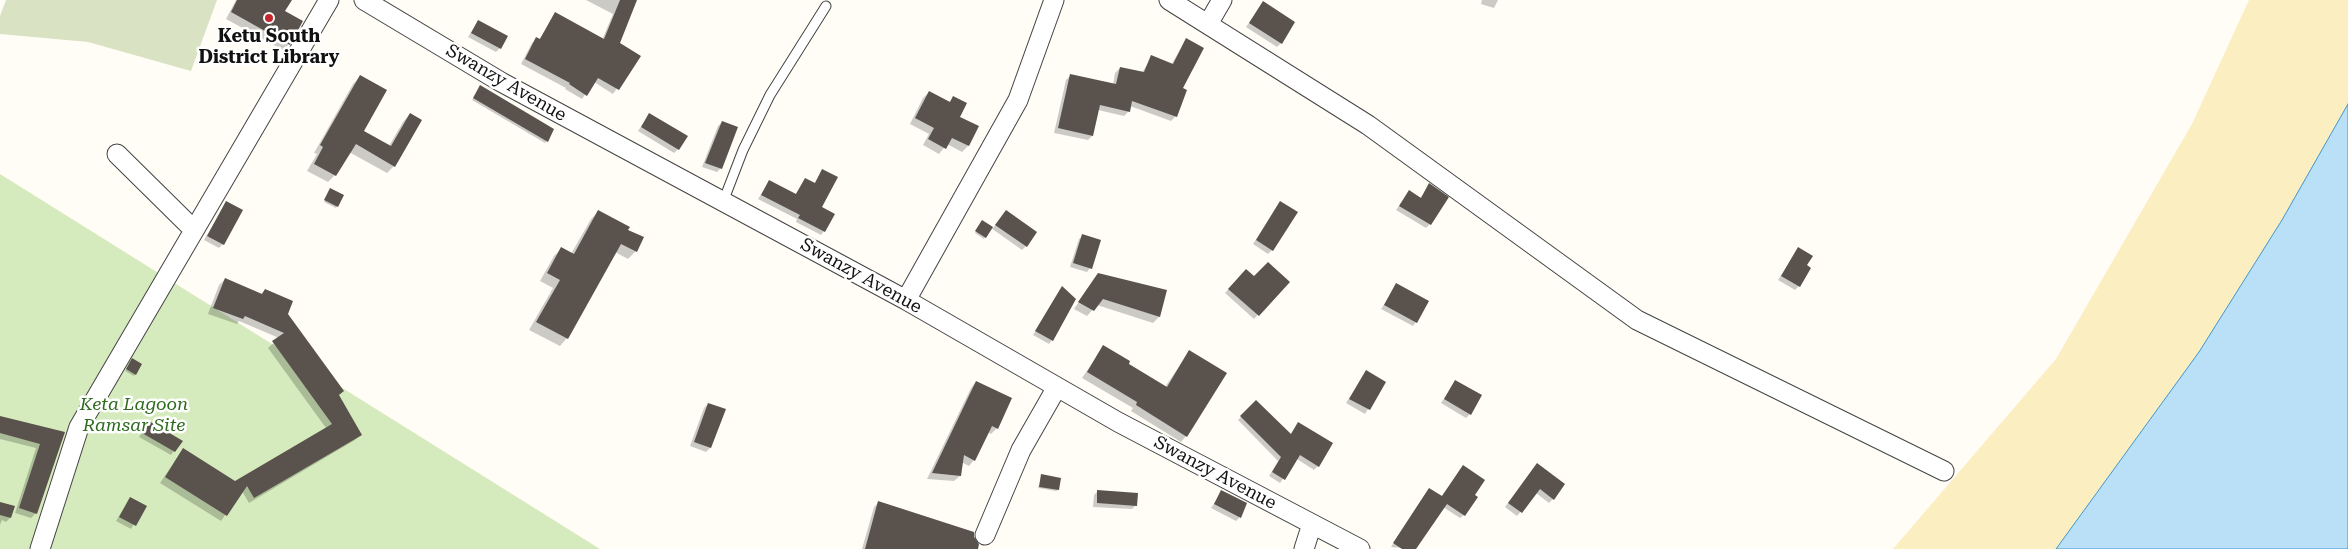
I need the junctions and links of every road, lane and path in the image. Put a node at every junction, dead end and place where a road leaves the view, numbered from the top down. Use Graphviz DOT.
graph roads {
  1 [pos="329,0"];
  2 [pos="364,0"];
  3 [pos="1054,0"];
  4 [pos="1169,0"];
  5 [pos="1222,0"];
  6 [pos="826,6"];
  7 [pos="1208,24"];
  8 [pos="118,154"];
  9 [pos="723,202"];
  10 [pos="194,230"];
  11 [pos="906,300"];
  12 [pos="1057,387"];
  13 [pos="1944,471"];
  14 [pos="1312,524"];
  15 [pos="985,535"];
  16 [pos="40,549"];
  17 [pos="1304,549"];
  18 [pos="1360,549"];
  1 -- 10 [label="street"];
  2 -- 9 [label="street, Swanzy Avenue"];
  3 -- 11 [label="street"];
  4 -- 7 [label="street"];
  5 -- 7 [label="street"];
  6 -- 9 [label="lane"];
  7 -- 13 [label="street"];
  8 -- 10 [label="street"];
  9 -- 11 [label="street, Swanzy Avenue"];
  10 -- 16 [label="street"];
  11 -- 12 [label="street, Swanzy Avenue"];
  12 -- 14 [label="street, Swanzy Avenue"];
  12 -- 15 [label="street"];
  14 -- 17 [label="street"];
  14 -- 18 [label="street, Swanzy Avenue"];
}
